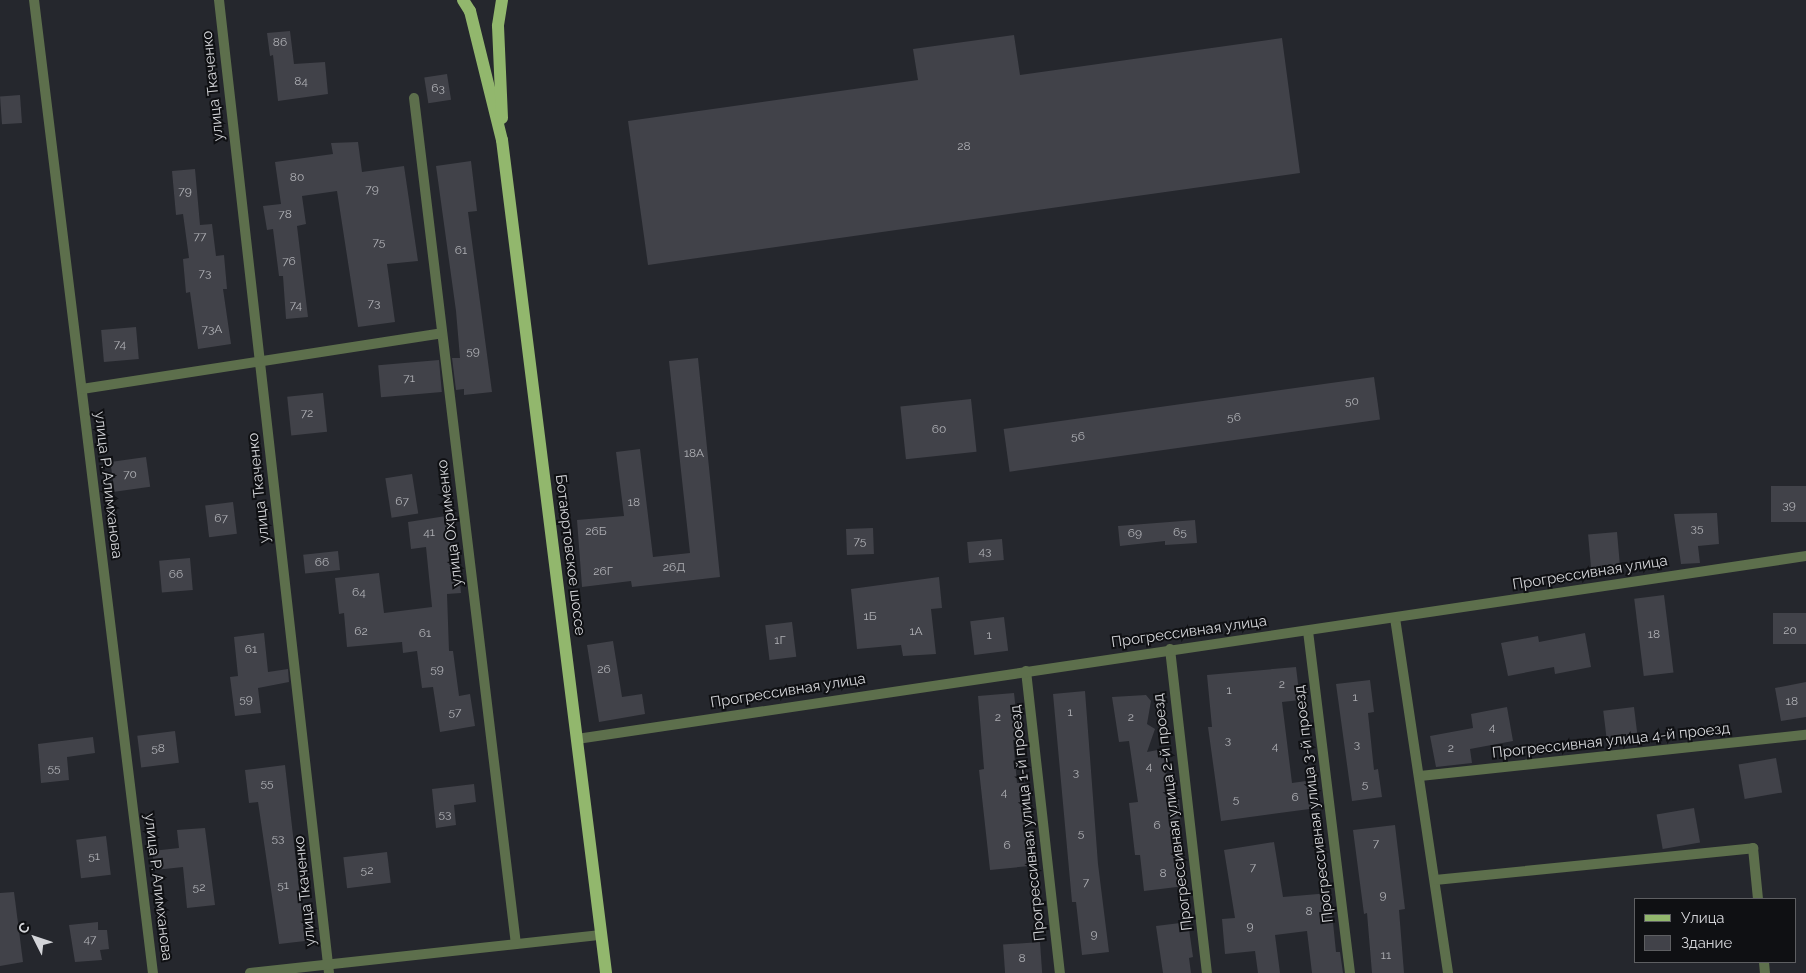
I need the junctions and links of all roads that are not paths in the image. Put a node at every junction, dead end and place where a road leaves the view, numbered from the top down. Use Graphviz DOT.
graph roads {
  1 [pos="34,0"];
  2 [pos="219,0"];
  3 [pos="463,0"];
  4 [pos="502,0"];
  5 [pos="414,98"];
  6 [pos="502,140"];
  7 [pos="442,333"];
  8 [pos="260,362"];
  9 [pos="82,389"];
  10 [pos="1806,556"];
  11 [pos="1395,618"];
  12 [pos="1308,631"];
  13 [pos="1170,649"];
  14 [pos="1026,670"];
  15 [pos="1806,735"];
  16 [pos="577,739"];
  17 [pos="1420,776"];
  18 [pos="1434,880"];
  19 [pos="1758,898"];
  20 [pos="601,935"];
  21 [pos="516,944"];
  22 [pos="329,968"];
  23 [pos="153,973"];
  24 [pos="250,973"];
  25 [pos="606,973"];
  26 [pos="1060,973"];
  27 [pos="1207,973"];
  28 [pos="1350,973"];
  29 [pos="1448,973"];
  1 -- 9 [label="street, улица Р. Алимханова"];
  2 -- 8 [label="street, улица Ткаченко"];
  3 -- 6 [label="main road"];
  4 -- 6 [label="main road"];
  5 -- 7 [label="street, улица Охрименко"];
  6 -- 16 [label="main road, Ботаюртовское шоссе"];
  7 -- 8 [label="street"];
  7 -- 21 [label="street, улица Охрименко"];
  8 -- 9 [label="street"];
  8 -- 22 [label="street, улица Ткаченко"];
  9 -- 23 [label="street, улица Р. Алимханова"];
  10 -- 11 [label="street, Прогрессивная улица"];
  11 -- 12 [label="street, Прогрессивная улица"];
  11 -- 17 [label="street"];
  12 -- 13 [label="street, Прогрессивная улица"];
  12 -- 28 [label="street, Прогрессивная улица 3-й проезд"];
  13 -- 14 [label="street, Прогрессивная улица"];
  13 -- 27 [label="street, Прогрессивная улица 2-й проезд"];
  14 -- 16 [label="street, Прогрессивная улица"];
  14 -- 26 [label="street, Прогрессивная улица 1-й проезд"];
  15 -- 17 [label="street, Прогрессивная улица 4-й проезд"];
  16 -- 20 [label="main road, Ботаюртовское шоссе"];
  17 -- 18 [label="street"];
  18 -- 19 [label="street"];
  18 -- 29 [label="street"];
  20 -- 21 [label="street"];
  20 -- 25 [label="main road, Ботаюртовское шоссе"];
  21 -- 22 [label="street"];
  22 -- 24 [label="street"];
}
